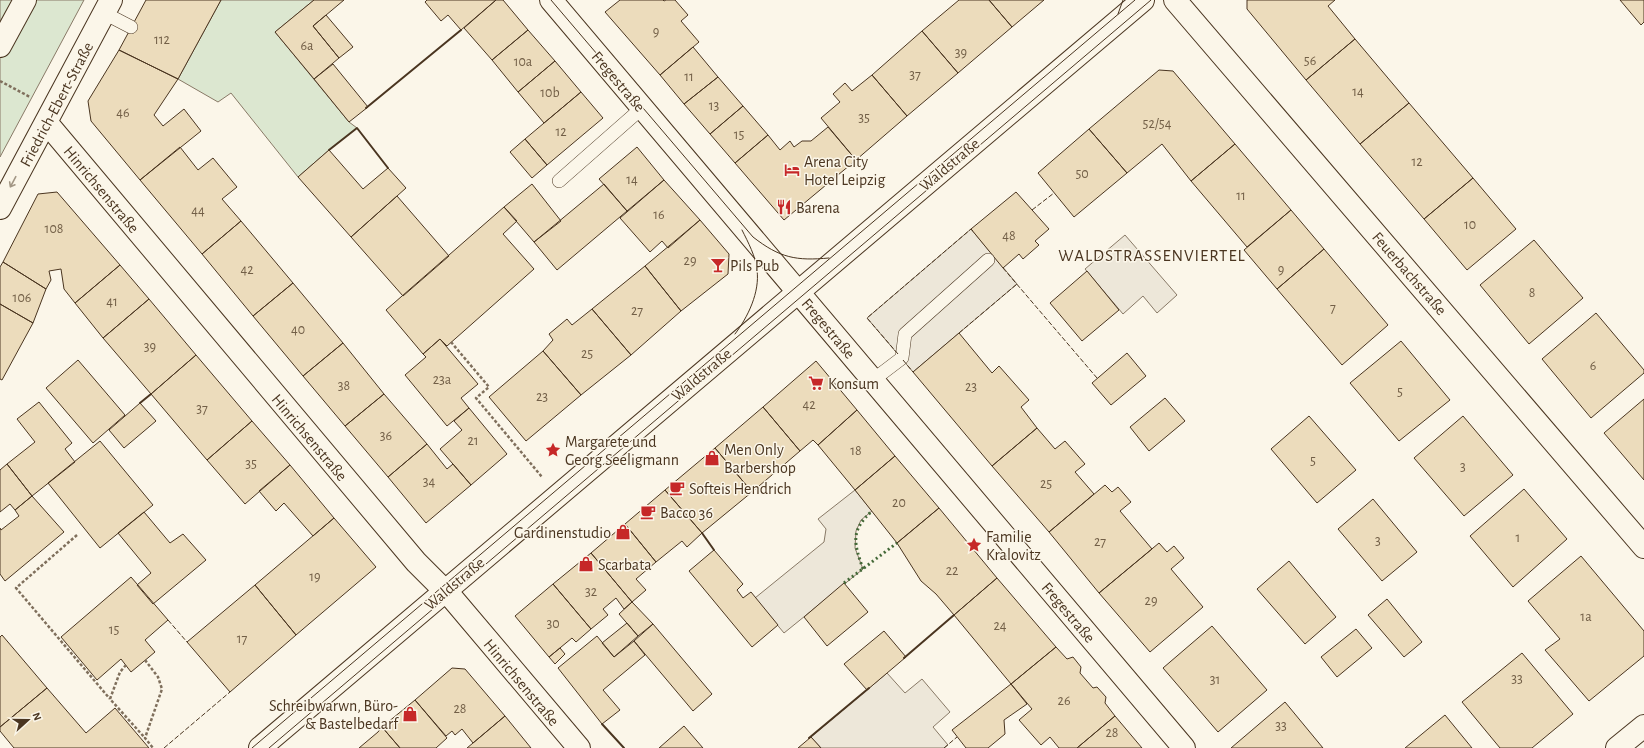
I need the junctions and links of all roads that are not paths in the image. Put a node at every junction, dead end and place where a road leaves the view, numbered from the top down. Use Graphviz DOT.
graph roads {
  1 [pos="25,0"];
  2 [pos="551,0"];
  3 [pos="1143,0"];
  4 [pos="1175,0"];
  5 [pos="108,7"];
  6 [pos="131,27"];
  7 [pos="0,46"];
  8 [pos="642,108"];
  9 [pos="50,115"];
  10 [pos="559,181"];
  11 [pos="0,208"];
  12 [pos="988,260"];
  13 [pos="798,292"];
  14 [pos="873,380"];
  15 [pos="1644,547"];
  16 [pos="445,591"];
  17 [pos="1644,726"];
  18 [pos="260,748"];
  19 [pos="579,748"];
  20 [pos="1184,748"];
  21 [pos="1617,748"];
  1 -- 7 [label="street"];
  2 -- 8 [label="street, Fregestraße"];
  3 -- 13 [label="street, Waldstraße"];
  4 -- 15 [label="street, Feuerbachstraße"];
  5 -- 6 [label="lane"];
  5 -- 9 [label="street, Friedrich-Ebert-Straße"];
  8 -- 10 [label="lane"];
  8 -- 13 [label="street, Fregestraße"];
  9 -- 11 [label="street, Friedrich-Ebert-Straße, one-way"];
  9 -- 16 [label="street, Hinrichsenstraße"];
  12 -- 14 [label="lane"];
  13 -- 14 [label="street, Fregestraße"];
  13 -- 16 [label="street, Waldstraße"];
  14 -- 20 [label="street, Fregestraße"];
  16 -- 18 [label="street, Waldstraße"];
  16 -- 19 [label="street, Hinrichsenstraße"];
  17 -- 21 [label="street"];
}
